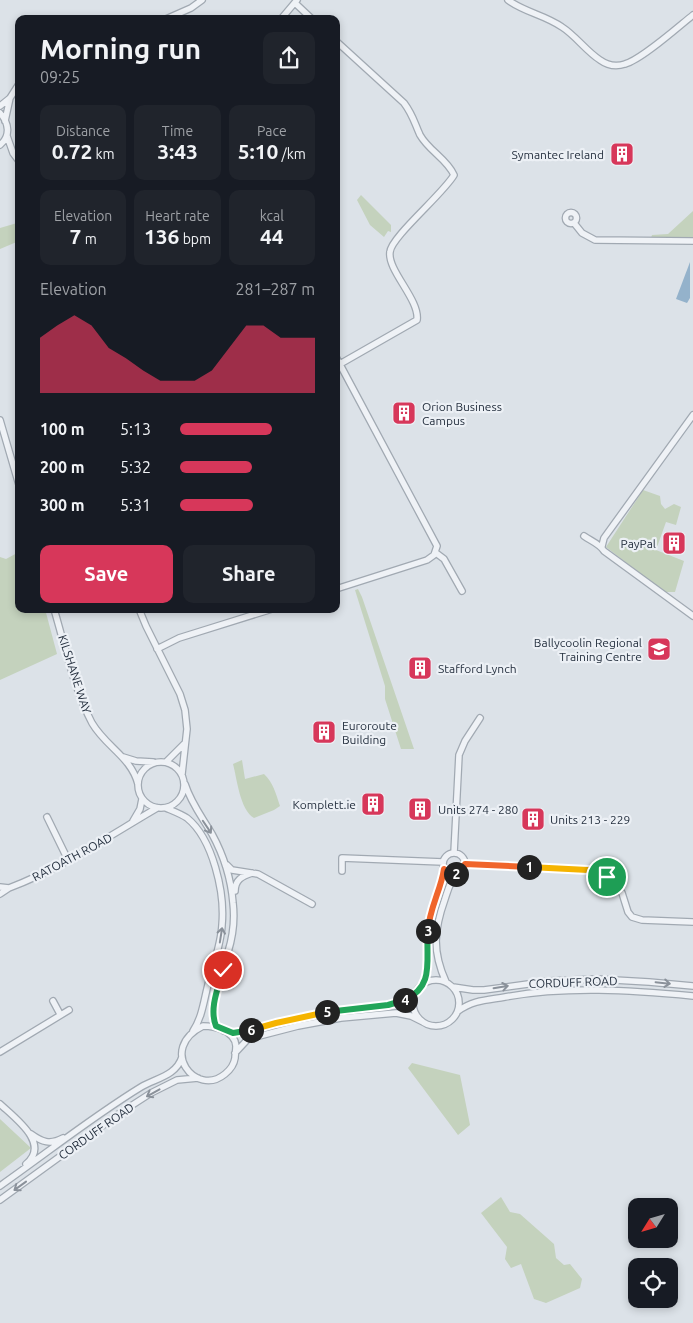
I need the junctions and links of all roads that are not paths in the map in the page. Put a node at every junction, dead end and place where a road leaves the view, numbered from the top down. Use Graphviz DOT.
graph roads {
  1 [pos="202,0"];
  2 [pos="508,0"];
  3 [pos="296,1"];
  4 [pos="175,15"];
  5 [pos="284,15"];
  6 [pos="308,15"];
  7 [pos="693,15"];
  8 [pos="340,45"];
  9 [pos="15,90"];
  10 [pos="10,98"];
  11 [pos="0,106"];
  12 [pos="0,113"];
  13 [pos="5,120"];
  14 [pos="7,136"];
  15 [pos="0,146"];
  16 [pos="13,153"];
  17 [pos="15,156"];
  18 [pos="574,223"];
  19 [pos="693,241"];
  20 [pos="340,358"];
  21 [pos="340,366"];
  22 [pos="693,415"];
  23 [pos="0,420"];
  24 [pos="15,471"];
  25 [pos="584,536"];
  26 [pos="602,546"];
  27 [pos="436,553"];
  28 [pos="340,588"];
  29 [pos="462,591"];
  30 [pos="55,613"];
  31 [pos="141,613"];
  32 [pos="259,613"];
  33 [pos="693,616"];
  34 [pos="157,649"];
  35 [pos="480,718"];
  36 [pos="184,744"];
  37 [pos="123,757"];
  38 [pos="166,762"];
  39 [pos="154,763"];
  40 [pos="182,774"];
  41 [pos="138,784"];
  42 [pos="185,784"];
  43 [pos="142,799"];
  44 [pos="157,808"];
  45 [pos="166,808"];
  46 [pos="47,817"];
  47 [pos="132,822"];
  48 [pos="454,853"];
  49 [pos="68,860"];
  50 [pos="226,862"];
  51 [pos="465,864"];
  52 [pos="443,866"];
  53 [pos="342,871"];
  54 [pos="252,873"];
  55 [pos="457,874"];
  56 [pos="0,887"];
  57 [pos="10,888"];
  58 [pos="0,894"];
  59 [pos="312,904"];
  60 [pos="233,905"];
  61 [pos="693,922"];
  62 [pos="446,982"];
  63 [pos="424,983"];
  64 [pos="693,986"];
  65 [pos="453,987"];
  66 [pos="416,992"];
  67 [pos="693,996"];
  68 [pos="53,1001"];
  69 [pos="69,1010"];
  70 [pos="458,1011"];
  71 [pos="60,1014"];
  72 [pos="423,1022"];
  73 [pos="216,1026"];
  74 [pos="192,1031"];
  75 [pos="224,1031"];
  76 [pos="0,1052"];
  77 [pos="235,1053"];
  78 [pos="182,1057"];
  79 [pos="198,1078"];
  80 [pos="0,1104"];
  81 [pos="91,1120"];
  82 [pos="27,1131"];
  83 [pos="0,1185"];
  84 [pos="0,1200"];
  1 -- 4 [label="street"];
  2 -- 7 [label="street"];
  3 -- 5 [label="street"];
  3 -- 6 [label="street"];
  8 -- 20 [label="street"];
  9 -- 10 [label="street"];
  10 -- 11 [label="street"];
  10 -- 13 [label="street"];
  12 -- 13 [label="street"];
  13 -- 14 [label="street"];
  14 -- 15 [label="street"];
  14 -- 16 [label="street"];
  15 -- 16 [label="street"];
  16 -- 17 [label="street"];
  18 -- 19 [label="street"];
  21 -- 27 [label="street"];
  22 -- 26 [label="street"];
  23 -- 24 [label="street"];
  25 -- 26 [label="street"];
  26 -- 33 [label="street"];
  27 -- 28 [label="street"];
  27 -- 29 [label="street"];
  30 -- 37 [label="street, KILSHANE WAY"];
  31 -- 34 [label="street"];
  32 -- 34 [label="street"];
  34 -- 36 [label="street"];
  35 -- 48 [label="street"];
  36 -- 38 [label="street"];
  36 -- 40 [label="street"];
  37 -- 39 [label="street"];
  37 -- 41 [label="street, KILSHANE WAY"];
  38 -- 39 [label="street"];
  38 -- 40 [label="street"];
  39 -- 41 [label="street"];
  40 -- 42 [label="street"];
  41 -- 43 [label="street"];
  42 -- 45 [label="street"];
  42 -- 50 [label="street, one-way"];
  43 -- 44 [label="street"];
  43 -- 47 [label="street"];
  44 -- 45 [label="street"];
  44 -- 47 [label="street, RATOATH ROAD"];
  74 -- 45 [label="street, one-way"];
  46 -- 49 [label="street"];
  47 -- 49 [label="street, RATOATH ROAD"];
  48 -- 51 [label="street"];
  48 -- 52 [label="street"];
  49 -- 57 [label="street, RATOATH ROAD"];
  50 -- 54 [label="street"];
  50 -- 60 [label="street"];
  51 -- 55 [label="street"];
  51 -- 61 [label="street"];
  52 -- 53 [label="street"];
  52 -- 55 [label="street"];
  52 -- 63 [label="street"];
  54 -- 59 [label="street"];
  54 -- 60 [label="street"];
  55 -- 62 [label="street"];
  56 -- 57 [label="street"];
  57 -- 58 [label="street, RATOATH ROAD"];
  60 -- 73 [label="street"];
  62 -- 63 [label="street"];
  62 -- 65 [label="street"];
  63 -- 66 [label="street"];
  65 -- 64 [label="street, CORDUFF ROAD, one-way"];
  65 -- 70 [label="street"];
  66 -- 72 [label="street"];
  66 -- 75 [label="street"];
  67 -- 70 [label="street, CORDUFF ROAD"];
  68 -- 71 [label="street"];
  69 -- 71 [label="street"];
  70 -- 72 [label="street"];
  71 -- 76 [label="street"];
  72 -- 77 [label="street"];
  73 -- 74 [label="street"];
  73 -- 75 [label="street"];
  74 -- 78 [label="street"];
  75 -- 77 [label="street"];
  77 -- 79 [label="street"];
  78 -- 79 [label="street"];
  78 -- 81 [label="street, CORDUFF ROAD"];
  79 -- 84 [label="street, CORDUFF ROAD, one-way"];
  80 -- 82 [label="street"];
  81 -- 82 [label="street"];
  81 -- 83 [label="street, CORDUFF ROAD"];
  82 -- 83 [label="street"];
}
